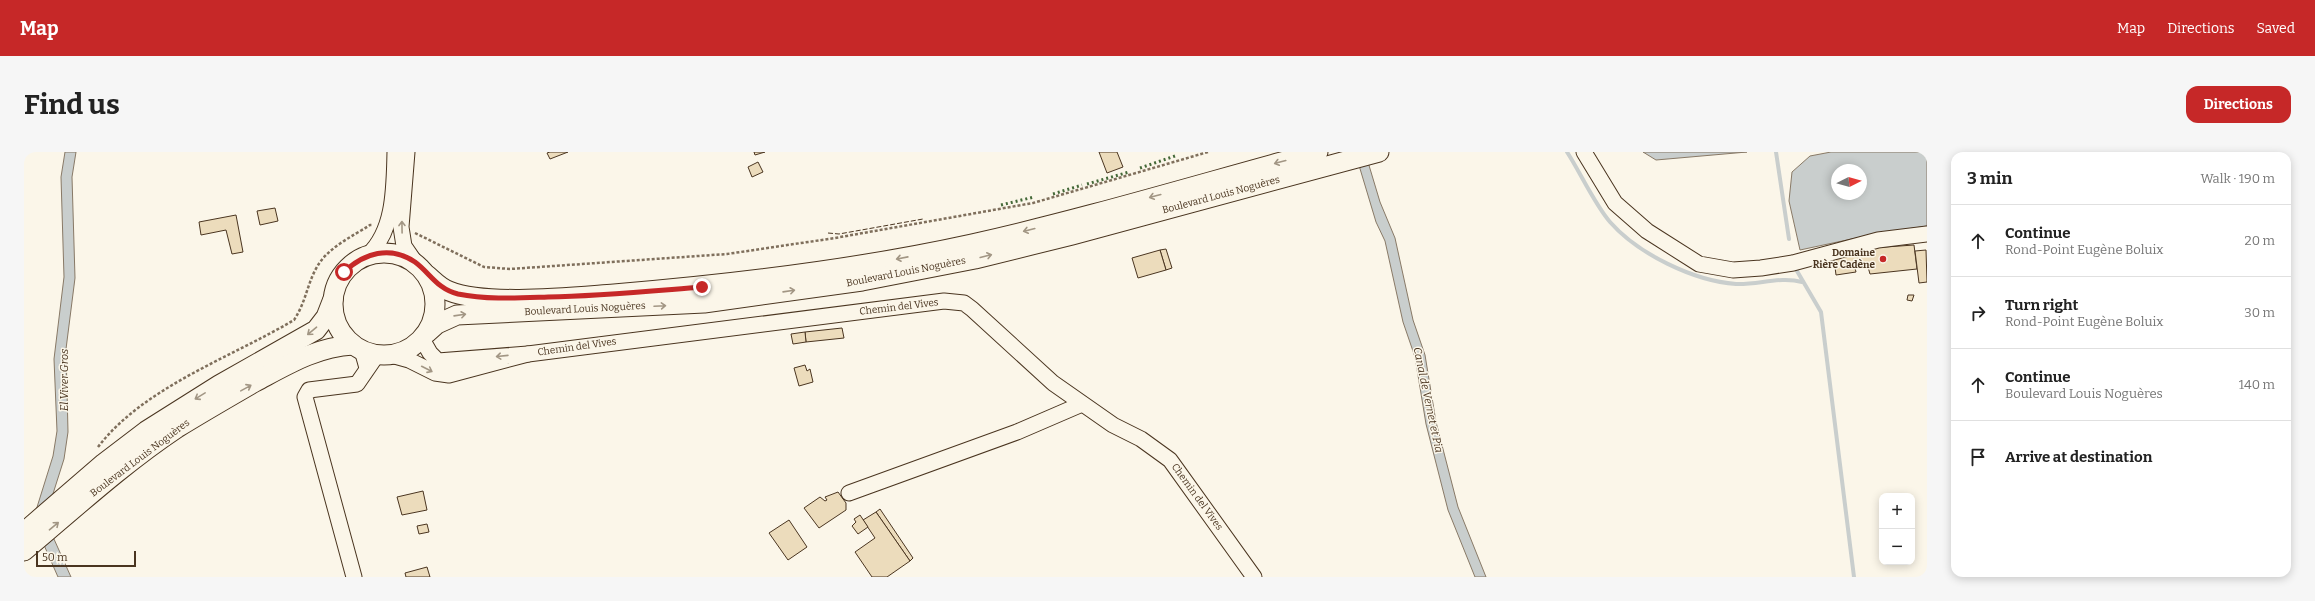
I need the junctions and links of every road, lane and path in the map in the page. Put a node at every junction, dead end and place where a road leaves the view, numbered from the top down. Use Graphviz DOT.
graph roads {
  1 [pos="395,152"];
  2 [pos="407,152"];
  3 [pos="1208,152"];
  4 [pos="1318,152"];
  5 [pos="1378,152"];
  6 [pos="1584,152"];
  7 [pos="394,226"];
  8 [pos="1927,234"];
  9 [pos="368,254"];
  10 [pos="421,269"];
  11 [pos="333,299"];
  12 [pos="424,336"];
  13 [pos="528,354"];
  14 [pos="370,355"];
  15 [pos="1082,404"];
  16 [pos="102,464"];
  17 [pos="849,492"];
  18 [pos="24,532"];
  19 [pos="24,551"];
  20 [pos="354,577"];
  21 [pos="1254,577"];
  1 -- 7 [label="street"];
  2 -- 7 [label="street"];
  3 -- 7 [label="path"];
  4 -- 10 [label="main road, Boulevard Louis Noguères, one-way"];
  12 -- 5 [label="main road, Boulevard Louis Noguères, one-way"];
  6 -- 8 [label="street"];
  7 -- 9 [label="street"];
  7 -- 10 [label="street"];
  7 -- 16 [label="path"];
  9 -- 10 [label="main road"];
  9 -- 11 [label="main road"];
  10 -- 12 [label="main road"];
  11 -- 14 [label="main road"];
  11 -- 16 [label="main road, Boulevard Louis Noguères, one-way"];
  13 -- 12 [label="street, Chemin del Vives, one-way"];
  12 -- 14 [label="main road"];
  14 -- 13 [label="street, Chemin del Vives, one-way"];
  13 -- 15 [label="street, Chemin del Vives"];
  16 -- 14 [label="main road, Boulevard Louis Noguères, one-way"];
  14 -- 20 [label="street"];
  15 -- 17 [label="street"];
  15 -- 21 [label="street, Chemin del Vives"];
  16 -- 18 [label="main road, Boulevard Louis Noguères"];
  19 -- 16 [label="main road, Boulevard Louis Noguères, one-way"];
}
